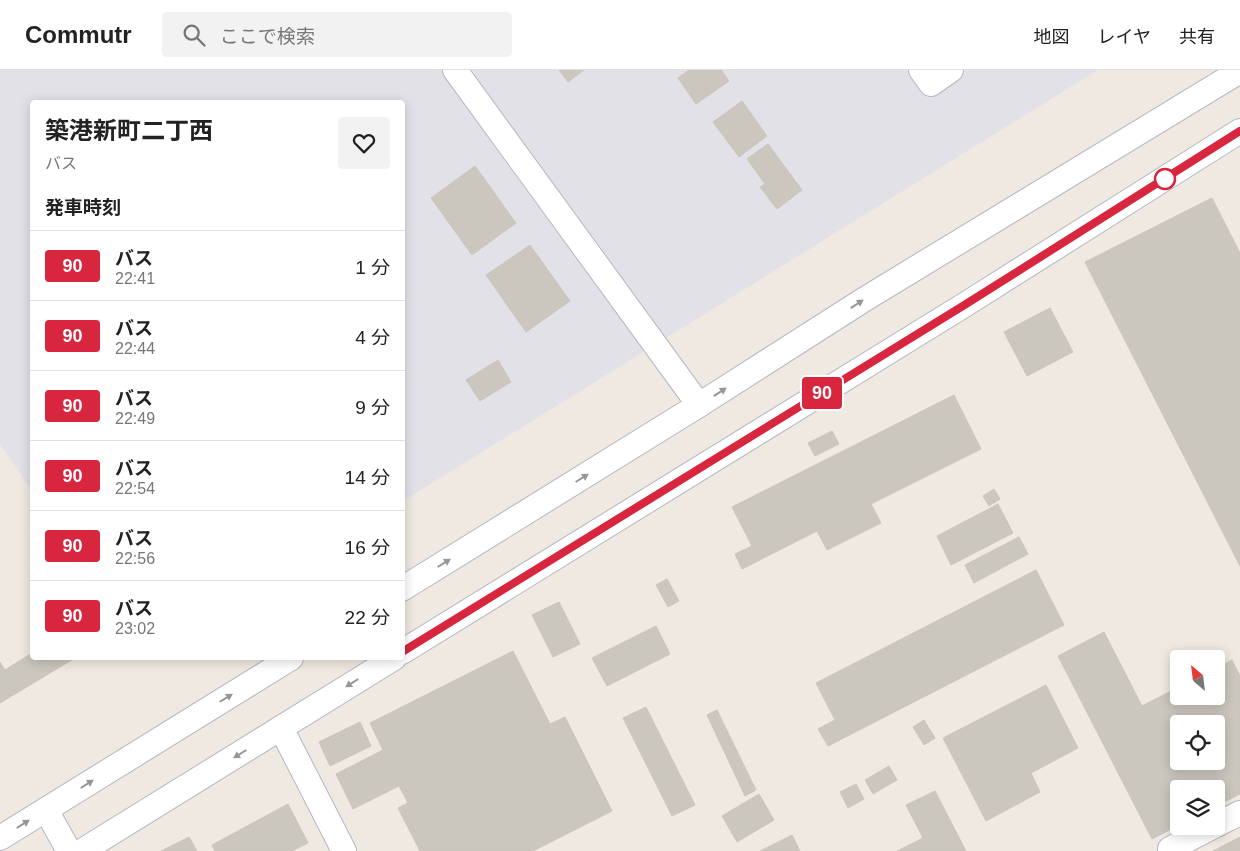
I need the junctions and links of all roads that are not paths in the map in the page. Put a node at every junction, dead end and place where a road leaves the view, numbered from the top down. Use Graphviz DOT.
graph roads {
  1 [pos="455,70"];
  2 [pos="921,70"];
  3 [pos="950,70"];
  4 [pos="1240,71"];
  5 [pos="1237,141"];
  6 [pos="699,405"];
  7 [pos="405,587"];
  8 [pos="405,650"];
  9 [pos="288,660"];
  10 [pos="391,660"];
  11 [pos="281,728"];
  12 [pos="46,810"];
  13 [pos="1240,812"];
  14 [pos="1225,820"];
  15 [pos="1197,835"];
  16 [pos="0,838"];
  17 [pos="69,851"];
  18 [pos="82,851"];
  19 [pos="344,851"];
  20 [pos="1172,851"];
  1 -- 6 [label="street"];
  2 -- 3 [label="street"];
  6 -- 4 [label="street, one-way"];
  5 -- 8 [label="street"];
  7 -- 6 [label="street, one-way"];
  12 -- 9 [label="street, one-way"];
  10 -- 11 [label="street, one-way"];
  11 -- 18 [label="street, one-way"];
  11 -- 19 [label="street"];
  16 -- 12 [label="street, one-way"];
  12 -- 17 [label="street"];
  13 -- 14 [label="street"];
  15 -- 20 [label="street"];
}
